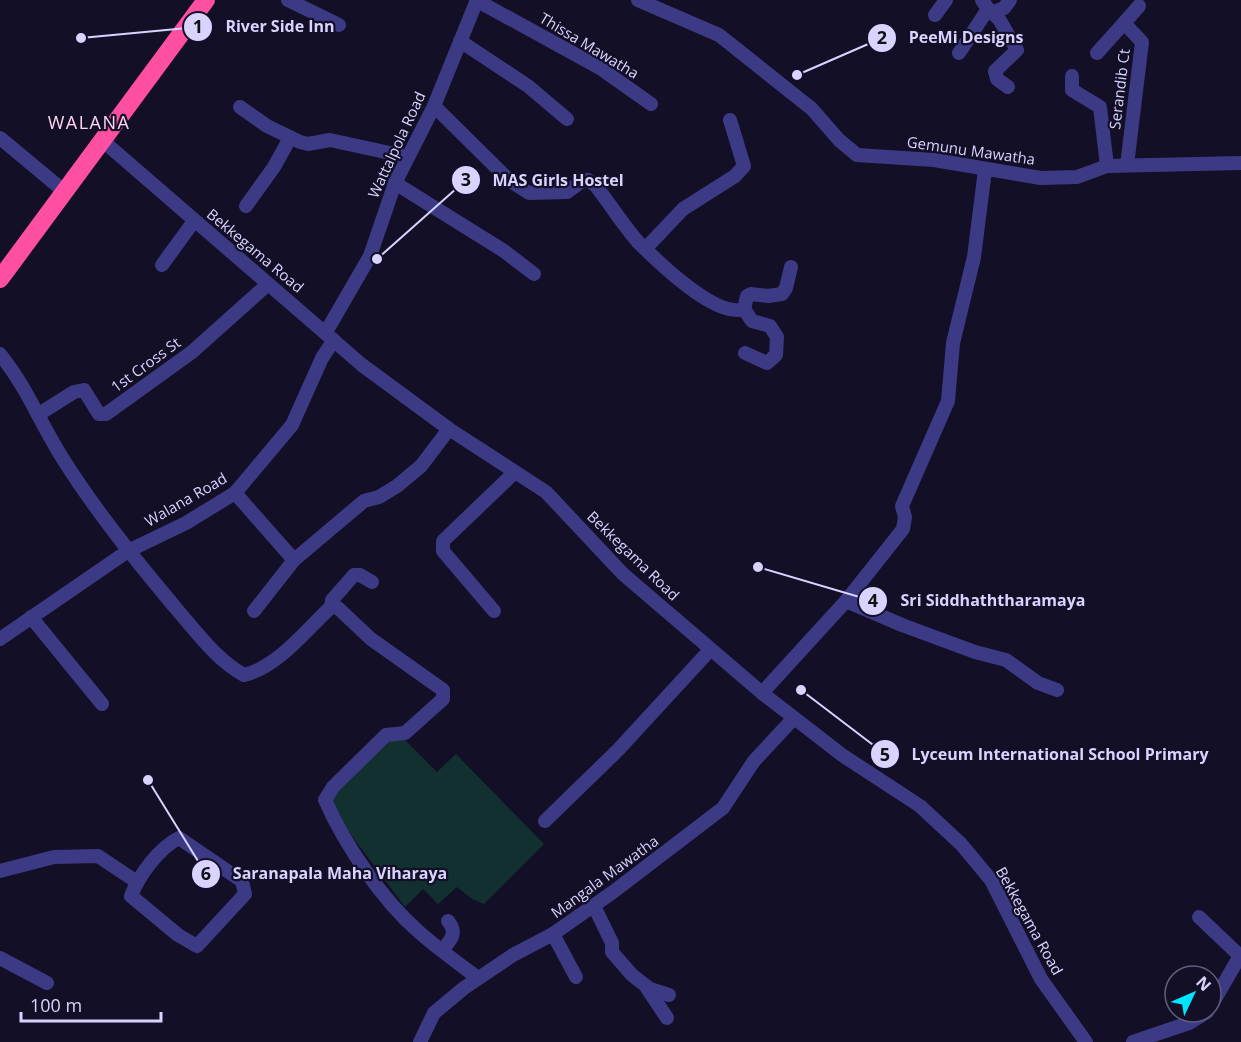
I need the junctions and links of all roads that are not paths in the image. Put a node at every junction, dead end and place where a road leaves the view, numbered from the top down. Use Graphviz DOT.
graph roads {
  1 [pos="206,0"];
  2 [pos="288,0"];
  3 [pos="477,0"];
  4 [pos="638,0"];
  5 [pos="946,0"];
  6 [pos="1010,0"];
  7 [pos="985,5"];
  8 [pos="1139,6"];
  9 [pos="935,15"];
  10 [pos="1124,23"];
  11 [pos="339,25"];
  12 [pos="460,41"];
  13 [pos="959,53"];
  14 [pos="1096,53"];
  15 [pos="1072,76"];
  16 [pos="1008,87"];
  17 [pos="651,104"];
  18 [pos="434,106"];
  19 [pos="240,108"];
  20 [pos="567,119"];
  21 [pos="730,120"];
  22 [pos="0,138"];
  23 [pos="290,138"];
  24 [pos="103,141"];
  25 [pos="408,157"];
  26 [pos="1241,163"];
  27 [pos="1127,165"];
  28 [pos="1107,166"];
  29 [pos="985,171"];
  30 [pos="395,183"];
  31 [pos="65,192"];
  32 [pos="246,206"];
  33 [pos="194,221"];
  34 [pos="646,248"];
  35 [pos="162,265"];
  36 [pos="791,267"];
  37 [pos="534,274"];
  38 [pos="1,275"];
  39 [pos="268,284"];
  40 [pos="744,309"];
  41 [pos="330,336"];
  42 [pos="745,353"];
  43 [pos="0,354"];
  44 [pos="39,414"];
  45 [pos="449,429"];
  46 [pos="515,472"];
  47 [pos="235,493"];
  48 [pos="128,551"];
  49 [pos="294,560"];
  50 [pos="372,582"];
  51 [pos="846,601"];
  52 [pos="331,607"];
  53 [pos="254,611"];
  54 [pos="494,611"];
  55 [pos="32,617"];
  56 [pos="0,639"];
  57 [pos="710,650"];
  58 [pos="1057,690"];
  59 [pos="762,693"];
  60 [pos="102,704"];
  61 [pos="794,718"];
  62 [pos="545,821"];
  63 [pos="0,871"];
  64 [pos="137,882"];
  65 [pos="594,906"];
  66 [pos="1199,917"];
  67 [pos="448,921"];
  68 [pos="553,934"];
  69 [pos="442,950"];
  70 [pos="1240,955"];
  71 [pos="0,958"];
  72 [pos="576,977"];
  73 [pos="478,978"];
  74 [pos="47,983"];
  75 [pos="1223,985"];
  76 [pos="647,988"];
  77 [pos="669,995"];
  78 [pos="667,1018"];
  79 [pos="1185,1024"];
  80 [pos="420,1042"];
  81 [pos="1086,1042"];
  82 [pos="1133,1042"];
  1 -- 24 [label="highway"];
  2 -- 11 [label="street"];
  3 -- 12 [label="street, Wattalpola Road"];
  3 -- 17 [label="street, Thissa Mawatha"];
  4 -- 29 [label="street, Gemunu Mawatha"];
  5 -- 9 [label="street"];
  6 -- 7 [label="street"];
  7 -- 13 [label="street"];
  7 -- 16 [label="street"];
  8 -- 10 [label="street, Serandib Ct"];
  10 -- 14 [label="street, Serandib Ct"];
  10 -- 27 [label="street, Serandib Ct"];
  12 -- 18 [label="street, Wattalpola Road"];
  12 -- 20 [label="street"];
  15 -- 28 [label="street"];
  18 -- 25 [label="street, Wattalpola Road"];
  18 -- 34 [label="street"];
  19 -- 23 [label="street"];
  21 -- 34 [label="street"];
  22 -- 31 [label="street"];
  23 -- 25 [label="street"];
  23 -- 32 [label="street"];
  24 -- 31 [label="highway"];
  24 -- 33 [label="street, Bekkegama Road"];
  25 -- 30 [label="street, Wattalpola Road"];
  26 -- 27 [label="street, Gemunu Mawatha"];
  27 -- 28 [label="street, Gemunu Mawatha"];
  28 -- 29 [label="street, Gemunu Mawatha"];
  29 -- 51 [label="street"];
  30 -- 37 [label="street"];
  30 -- 41 [label="street, Wattalpola Road"];
  31 -- 38 [label="highway"];
  33 -- 35 [label="street"];
  33 -- 39 [label="street, Bekkegama Road"];
  34 -- 40 [label="street"];
  36 -- 40 [label="street"];
  39 -- 41 [label="street, Bekkegama Road"];
  39 -- 44 [label="street, 1st Cross St"];
  40 -- 42 [label="street"];
  41 -- 45 [label="street, Bekkegama Road"];
  41 -- 47 [label="street, Walana Road"];
  43 -- 44 [label="street"];
  44 -- 48 [label="street"];
  45 -- 46 [label="street, Bekkegama Road"];
  45 -- 49 [label="street"];
  46 -- 54 [label="street"];
  46 -- 57 [label="street, Bekkegama Road"];
  47 -- 48 [label="street, Walana Road"];
  47 -- 49 [label="street"];
  48 -- 52 [label="street"];
  48 -- 55 [label="street, Walana Road"];
  49 -- 53 [label="street"];
  50 -- 52 [label="street"];
  51 -- 58 [label="street"];
  51 -- 59 [label="street"];
  52 -- 69 [label="street"];
  55 -- 56 [label="street, Walana Road"];
  55 -- 60 [label="street"];
  57 -- 59 [label="street, Bekkegama Road"];
  57 -- 62 [label="street"];
  59 -- 61 [label="street, Bekkegama Road"];
  61 -- 65 [label="street, Mangala Mawatha"];
  61 -- 81 [label="street, Bekkegama Road"];
  63 -- 64 [label="street"];
  64 -- 64 [label="street"];
  65 -- 68 [label="street, Mangala Mawatha"];
  65 -- 76 [label="street"];
  66 -- 70 [label="street"];
  67 -- 69 [label="street"];
  68 -- 72 [label="street"];
  68 -- 73 [label="street, Mangala Mawatha"];
  69 -- 73 [label="street"];
  70 -- 75 [label="street"];
  71 -- 74 [label="street"];
  73 -- 80 [label="street, Mangala Mawatha"];
  76 -- 77 [label="street"];
  76 -- 78 [label="street"];
  79 -- 82 [label="street"];
}
